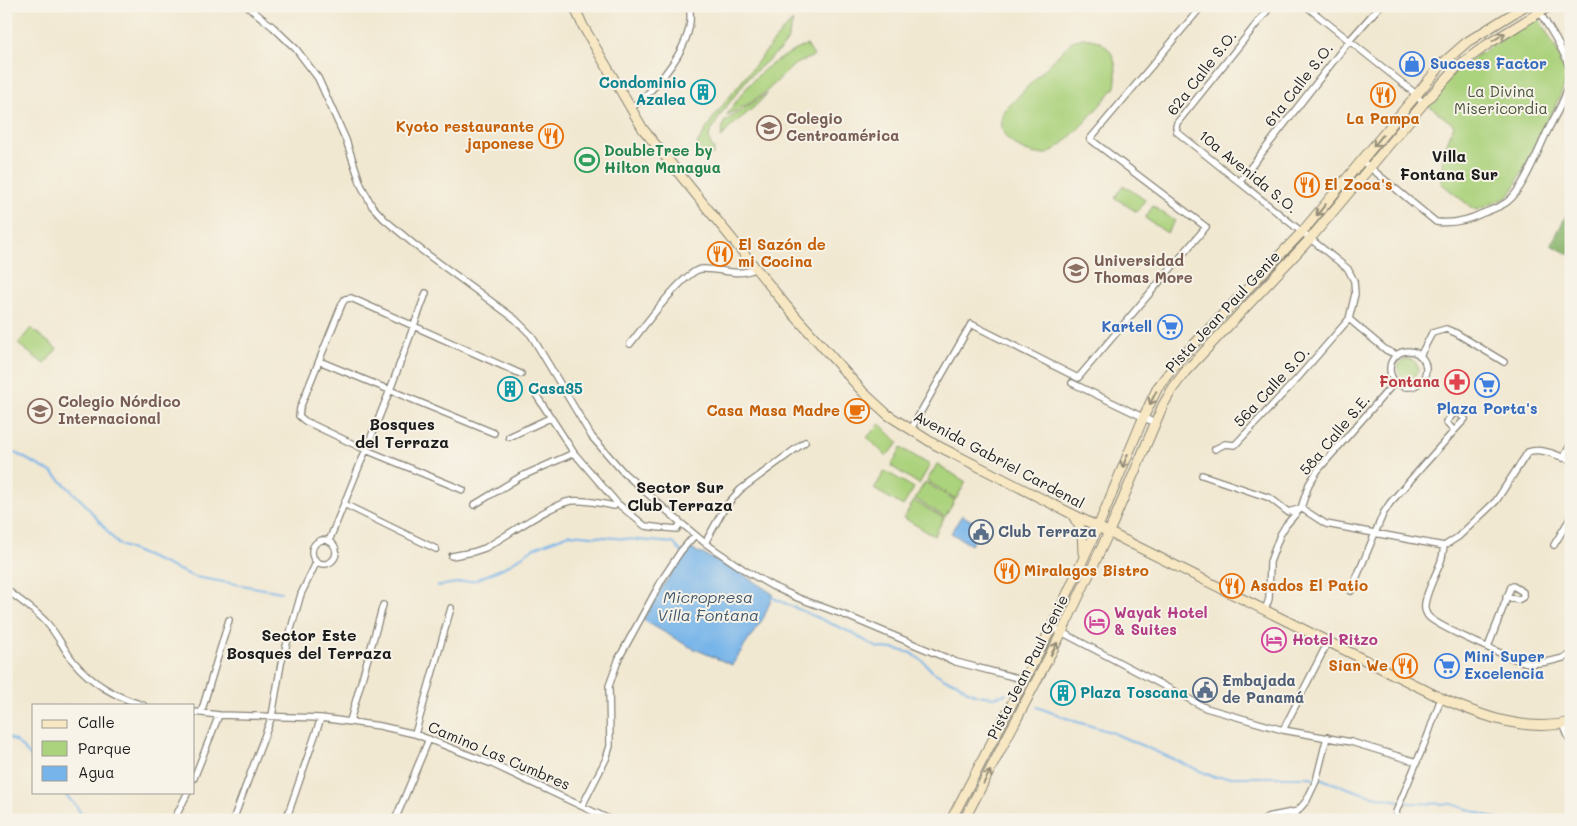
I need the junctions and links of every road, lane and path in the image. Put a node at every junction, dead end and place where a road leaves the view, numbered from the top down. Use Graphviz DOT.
graph roads {
  1 [pos="247,6"];
  2 [pos="574,6"];
  3 [pos="688,6"];
  4 [pos="1202,6"];
  5 [pos="1270,6"];
  6 [pos="1306,6"];
  7 [pos="1380,6"];
  8 [pos="1525,6"];
  9 [pos="1550,6"];
  10 [pos="1538,9"];
  11 [pos="1349,41"];
  12 [pos="1416,94"];
  13 [pos="1423,104"];
  14 [pos="630,109"];
  15 [pos="1177,132"];
  16 [pos="1366,164"];
  17 [pos="1240,181"];
  18 [pos="1302,232"];
  19 [pos="1310,239"];
  20 [pos="756,268"];
  21 [pos="426,293"];
  22 [pos="1349,319"];
  23 [pos="413,325"];
  24 [pos="630,344"];
  25 [pos="1397,355"];
  26 [pos="1420,356"];
  27 [pos="319,361"];
  28 [pos="1504,362"];
  29 [pos="521,374"];
  30 [pos="1395,382"];
  31 [pos="1072,384"];
  32 [pos="390,390"];
  33 [pos="533,390"];
  34 [pos="1144,416"];
  35 [pos="550,418"];
  36 [pos="1155,423"];
  37 [pos="910,429"];
  38 [pos="1454,431"];
  39 [pos="494,433"];
  40 [pos="509,437"];
  41 [pos="805,442"];
  42 [pos="1571,444"];
  43 [pos="1216,449"];
  44 [pos="366,450"];
  45 [pos="574,453"];
  46 [pos="1563,458"];
  47 [pos="1571,460"];
  48 [pos="1202,475"];
  49 [pos="463,490"];
  50 [pos="617,502"];
  51 [pos="344,504"];
  52 [pos="474,504"];
  53 [pos="1301,508"];
  54 [pos="1072,514"];
  55 [pos="1571,517"];
  56 [pos="681,523"];
  57 [pos="1098,527"];
  58 [pos="1109,532"];
  59 [pos="1375,534"];
  60 [pos="695,535"];
  61 [pos="328,541"];
  62 [pos="705,543"];
  63 [pos="1554,545"];
  64 [pos="1444,546"];
  65 [pos="436,549"];
  66 [pos="452,556"];
  67 [pos="1082,561"];
  68 [pos="317,562"];
  69 [pos="6,589"];
  70 [pos="1351,591"];
  71 [pos="1506,597"];
  72 [pos="383,605"];
  73 [pos="451,608"];
  74 [pos="1265,610"];
  75 [pos="229,620"];
  76 [pos="1052,627"];
  77 [pos="1062,632"];
  78 [pos="1328,642"];
  79 [pos="1488,647"];
  80 [pos="1571,655"];
  81 [pos="1045,666"];
  82 [pos="1025,680"];
  83 [pos="1441,698"];
  84 [pos="141,704"];
  85 [pos="195,712"];
  86 [pos="201,713"];
  87 [pos="219,715"];
  88 [pos="272,716"];
  89 [pos="321,718"];
  90 [pos="350,721"];
  91 [pos="1567,723"];
  92 [pos="1283,730"];
  93 [pos="415,734"];
  94 [pos="1327,737"];
  95 [pos="430,739"];
  96 [pos="1006,739"];
  97 [pos="1571,743"];
  98 [pos="1418,762"];
  99 [pos="195,775"];
  100 [pos="187,794"];
  101 [pos="582,806"];
  102 [pos="1298,811"];
  103 [pos="174,820"];
  104 [pos="233,820"];
  105 [pos="286,820"];
  106 [pos="395,820"];
  107 [pos="611,820"];
  108 [pos="952,820"];
  109 [pos="964,820"];
  110 [pos="1264,820"];
  111 [pos="1290,820"];
  112 [pos="1397,820"];
  1 -- 56 [label="street"];
  2 -- 14 [label="main road, Avenida Gabriel Cardenal"];
  3 -- 14 [label="street"];
  4 -- 37 [label="street"];
  5 -- 15 [label="street, 62a Calle S.O."];
  6 -- 11 [label="street"];
  7 -- 11 [label="street, 61a Calle S.O."];
  8 -- 12 [label="main road, Pista Jean Paul Genie"];
  9 -- 10 [label="main road, Pista Jean Paul Genie"];
  13 -- 10 [label="main road, Pista Jean Paul Genie, one-way"];
  10 -- 16 [label="street"];
  11 -- 12 [label="street"];
  11 -- 17 [label="street, 61a Calle S.O."];
  12 -- 13 [label="street"];
  12 -- 16 [label="main road, Pista Jean Paul Genie, one-way"];
  13 -- 16 [label="main road, Pista Jean Paul Genie"];
  14 -- 20 [label="main road, Avenida Gabriel Cardenal"];
  15 -- 17 [label="street, 10a Avenida S.O."];
  16 -- 18 [label="main road, Pista Jean Paul Genie, one-way"];
  16 -- 19 [label="main road, Pista Jean Paul Genie"];
  17 -- 18 [label="street, 10a Avenida S.O."];
  18 -- 19 [label="street, 10a Avenida S.O."];
  18 -- 34 [label="main road, Pista Jean Paul Genie, one-way"];
  19 -- 22 [label="street, 10a Avenida S.O."];
  19 -- 36 [label="main road, Pista Jean Paul Genie"];
  20 -- 24 [label="street"];
  20 -- 37 [label="main road, Avenida Gabriel Cardenal"];
  21 -- 23 [label="street"];
  22 -- 25 [label="street"];
  22 -- 43 [label="street, 56a Calle S.O."];
  23 -- 27 [label="street"];
  23 -- 29 [label="street"];
  23 -- 32 [label="street"];
  25 -- 26 [label="street"];
  25 -- 30 [label="street"];
  26 -- 28 [label="street"];
  26 -- 30 [label="street"];
  27 -- 32 [label="street"];
  27 -- 44 [label="street"];
  30 -- 53 [label="street, 58a Calle S.E."];
  31 -- 34 [label="street"];
  32 -- 39 [label="street"];
  32 -- 44 [label="street"];
  33 -- 35 [label="street"];
  34 -- 36 [label="street"];
  34 -- 57 [label="main road, Pista Jean Paul Genie, one-way"];
  35 -- 40 [label="street"];
  35 -- 45 [label="street"];
  36 -- 58 [label="main road, Pista Jean Paul Genie"];
  37 -- 54 [label="main road, Avenida Gabriel Cardenal"];
  38 -- 59 [label="street"];
  41 -- 62 [label="street"];
  42 -- 46 [label="street"];
  44 -- 49 [label="street"];
  44 -- 51 [label="street"];
  45 -- 50 [label="street"];
  45 -- 52 [label="street"];
  46 -- 47 [label="street"];
  46 -- 64 [label="street"];
  48 -- 53 [label="street"];
  50 -- 56 [label="street"];
  50 -- 66 [label="street"];
  51 -- 61 [label="street"];
  51 -- 65 [label="street"];
  53 -- 59 [label="street"];
  53 -- 74 [label="street"];
  54 -- 57 [label="main road, Avenida Gabriel Cardenal"];
  54 -- 67 [label="main road"];
  55 -- 63 [label="street"];
  56 -- 60 [label="street"];
  57 -- 58 [label="main road, Avenida Gabriel Cardenal"];
  57 -- 67 [label="main road, Pista Jean Paul Genie"];
  58 -- 74 [label="main road, Avenida Gabriel Cardenal"];
  58 -- 77 [label="main road, Pista Jean Paul Genie"];
  59 -- 64 [label="street"];
  59 -- 70 [label="street"];
  60 -- 62 [label="street"];
  60 -- 101 [label="street"];
  61 -- 68 [label="street"];
  61 -- 68 [label="street"];
  62 -- 82 [label="street"];
  64 -- 79 [label="street"];
  67 -- 76 [label="main road, Pista Jean Paul Genie"];
  68 -- 88 [label="street"];
  69 -- 84 [label="street"];
  71 -- 79 [label="street"];
  72 -- 90 [label="street"];
  73 -- 93 [label="street"];
  74 -- 78 [label="main road, Avenida Gabriel Cardenal"];
  75 -- 86 [label="street"];
  76 -- 77 [label="street"];
  76 -- 82 [label="main road, Pista Jean Paul Genie"];
  81 -- 77 [label="main road, Pista Jean Paul Genie, one-way"];
  77 -- 92 [label="street"];
  78 -- 83 [label="main road, Avenida Gabriel Cardenal"];
  78 -- 92 [label="street"];
  79 -- 80 [label="street"];
  81 -- 82 [label="main road"];
  81 -- 96 [label="main road, Pista Jean Paul Genie"];
  82 -- 96 [label="main road"];
  82 -- 108 [label="main road, Pista Jean Paul Genie"];
  83 -- 91 [label="main road, Avenida Gabriel Cardenal"];
  83 -- 98 [label="street"];
  85 -- 86 [label="street, Camino Las Cumbres"];
  86 -- 87 [label="street, Camino Las Cumbres"];
  87 -- 88 [label="street, Camino Las Cumbres"];
  87 -- 99 [label="street"];
  88 -- 89 [label="street, Camino Las Cumbres"];
  88 -- 104 [label="street"];
  89 -- 90 [label="street, Camino Las Cumbres"];
  89 -- 105 [label="street"];
  90 -- 93 [label="street, Camino Las Cumbres"];
  91 -- 97 [label="street"];
  92 -- 94 [label="street"];
  93 -- 95 [label="street, Camino Las Cumbres"];
  94 -- 98 [label="street"];
  94 -- 102 [label="street"];
  95 -- 101 [label="street, Camino Las Cumbres"];
  95 -- 106 [label="street"];
  109 -- 96 [label="main road, Pista Jean Paul Genie, one-way"];
  98 -- 112 [label="street"];
  100 -- 103 [label="street"];
  101 -- 107 [label="street, Camino Las Cumbres"];
  102 -- 110 [label="street"];
  102 -- 111 [label="street"];
}
